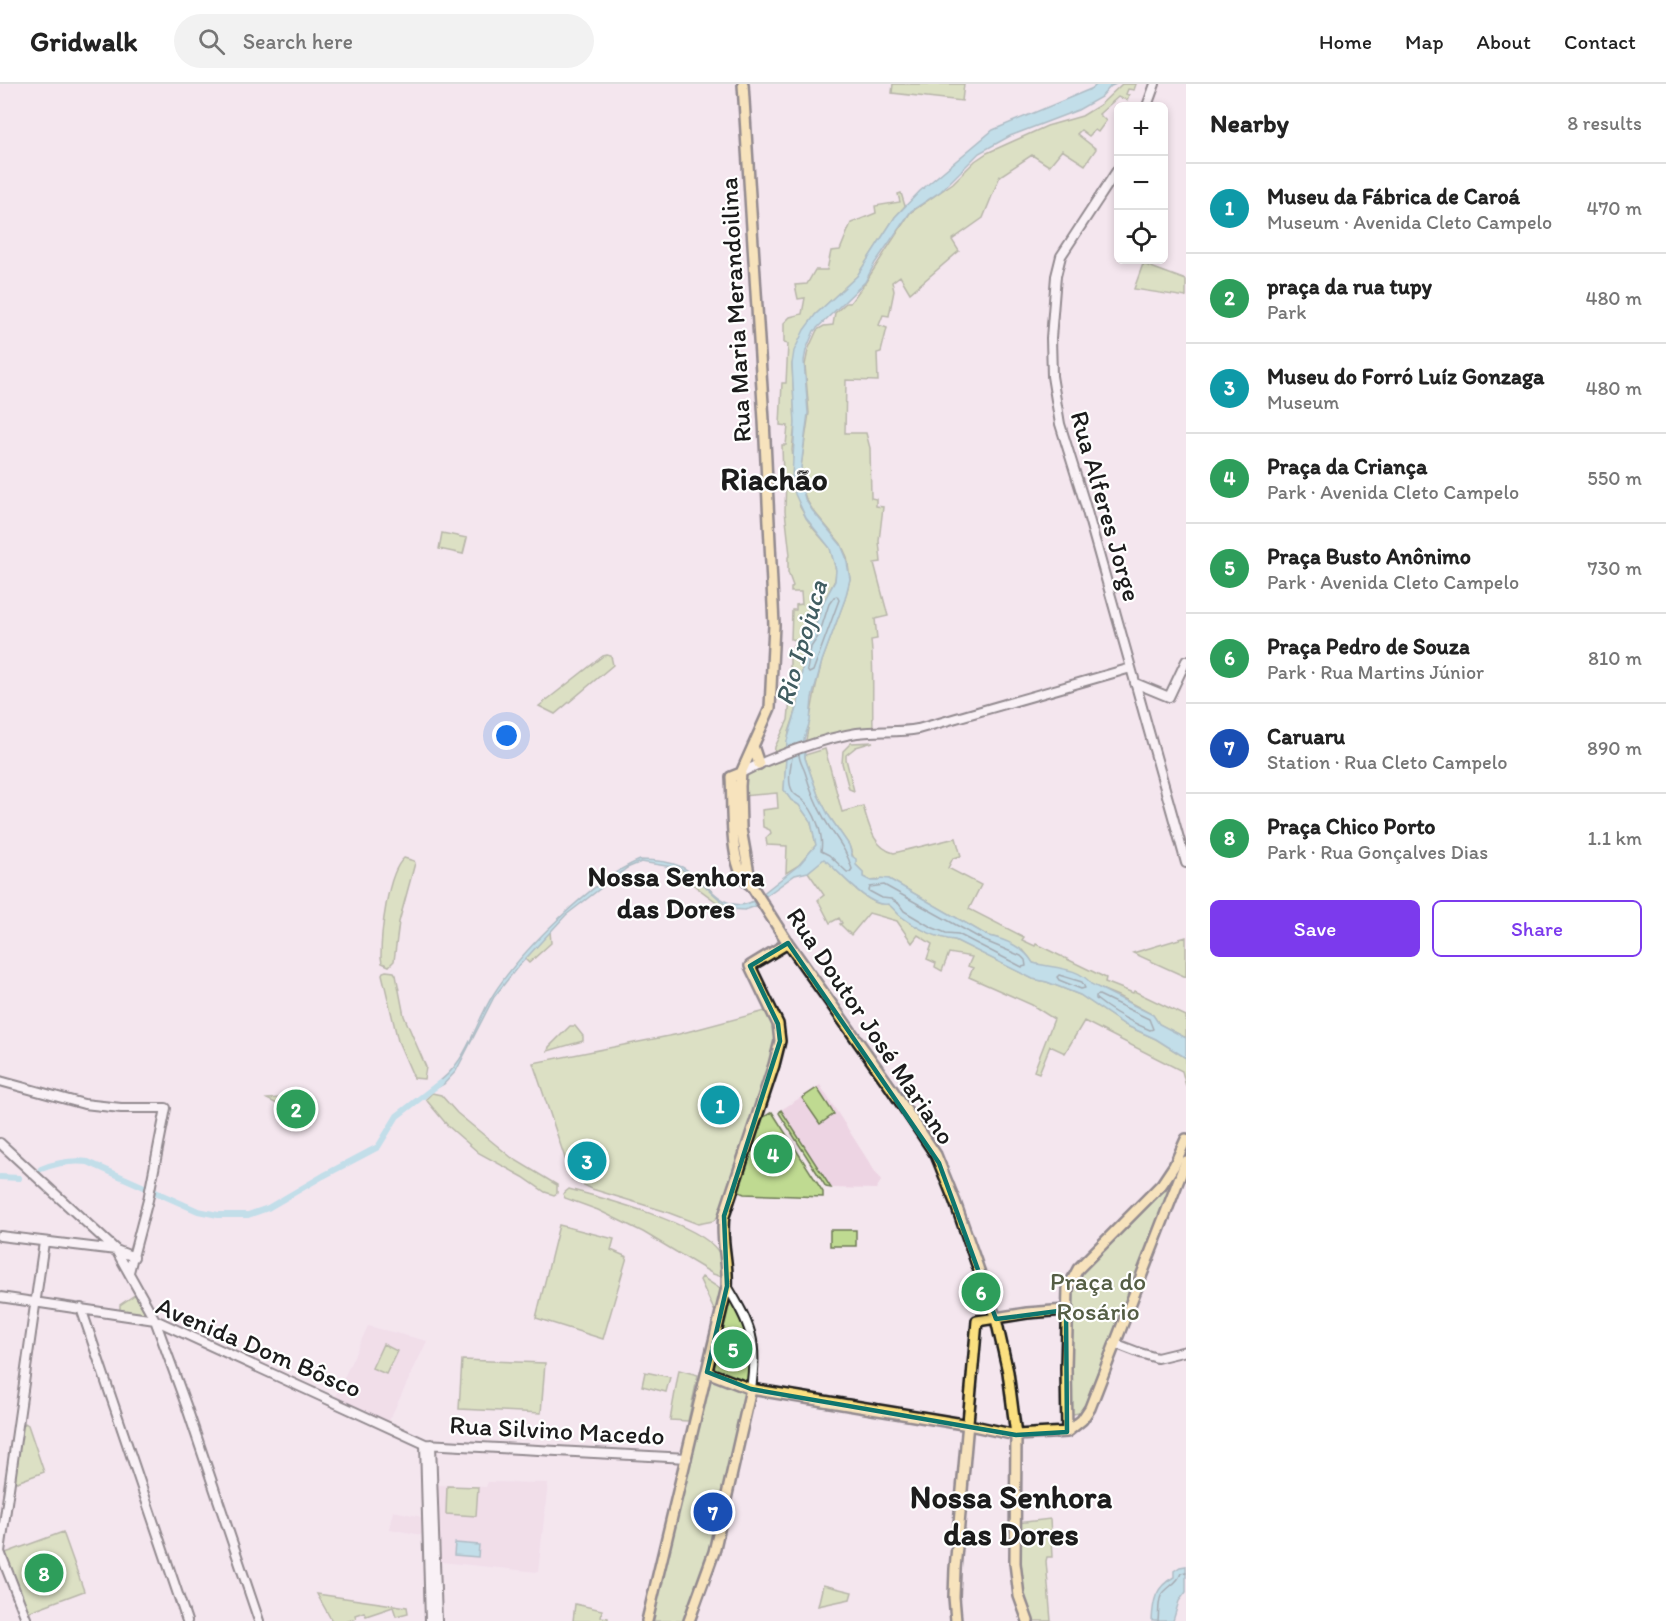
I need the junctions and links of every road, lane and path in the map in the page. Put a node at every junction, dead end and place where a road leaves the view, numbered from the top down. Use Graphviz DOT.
graph roads {
  1 [pos="1155,84"];
  2 [pos="743,87"];
  3 [pos="1148,102"];
  4 [pos="1114,176"];
  5 [pos="1186,661"];
  6 [pos="1131,668"];
  7 [pos="1135,683"];
  8 [pos="753,746"];
  9 [pos="760,763"];
  10 [pos="741,773"];
  11 [pos="1186,863"];
  12 [pos="788,943"];
  13 [pos="0,1081"];
  14 [pos="1186,1139"];
  15 [pos="0,1143"];
  16 [pos="1183,1157"];
  17 [pos="0,1236"];
  18 [pos="44,1242"];
  19 [pos="116,1250"];
  20 [pos="134,1257"];
  21 [pos="129,1272"];
  22 [pos="727,1286"];
  23 [pos="0,1297"];
  24 [pos="37,1302"];
  25 [pos="81,1308"];
  26 [pos="1066,1310"];
  27 [pos="996,1319"];
  28 [pos="155,1320"];
  29 [pos="1114,1343"];
  30 [pos="1186,1351"];
  31 [pos="707,1372"];
  32 [pos="751,1389"];
  33 [pos="969,1425"];
  34 [pos="1067,1431"];
  35 [pos="1016,1435"];
  36 [pos="428,1444"];
  37 [pos="687,1458"];
  38 [pos="0,1551"];
  39 [pos="956,1619"];
  40 [pos="27,1621"];
  41 [pos="187,1621"];
  42 [pos="259,1621"];
  43 [pos="430,1621"];
  44 [pos="437,1621"];
  45 [pos="647,1621"];
  46 [pos="688,1621"];
  47 [pos="944,1621"];
  48 [pos="1028,1621"];
  1 -- 3 [label="street"];
  2 -- 8 [label="main road, Rua Maria Merandoilina"];
  4 -- 6 [label="street, Rua Alferes Jorge"];
  5 -- 7 [label="street"];
  6 -- 7 [label="street, Rua Alferes Jorge"];
  6 -- 9 [label="street"];
  7 -- 11 [label="street, Rua Alferes Jorge"];
  8 -- 9 [label="main road"];
  8 -- 10 [label="main road, Rua Maria Merandoilina"];
  9 -- 10 [label="street"];
  10 -- 12 [label="main road, Rua Doutor José Mariano"];
  12 -- 22 [label="main road"];
  12 -- 27 [label="main road, Rua Doutor José Mariano"];
  13 -- 20 [label="street"];
  14 -- 16 [label="main road"];
  15 -- 19 [label="street"];
  16 -- 26 [label="main road"];
  16 -- 29 [label="main road"];
  17 -- 18 [label="street"];
  18 -- 19 [label="street"];
  18 -- 24 [label="street"];
  19 -- 20 [label="street"];
  19 -- 21 [label="street"];
  20 -- 21 [label="street"];
  21 -- 28 [label="street"];
  22 -- 31 [label="main road"];
  22 -- 32 [label="street"];
  23 -- 24 [label="street, Avenida Dom Bôsco"];
  24 -- 25 [label="street, Avenida Dom Bôsco"];
  24 -- 38 [label="street"];
  25 -- 28 [label="street, Avenida Dom Bôsco"];
  25 -- 41 [label="street"];
  26 -- 27 [label="main road"];
  26 -- 34 [label="main road"];
  27 -- 33 [label="main road"];
  27 -- 35 [label="main road, Rua Doutor José Mariano"];
  28 -- 36 [label="street, Avenida Dom Bôsco"];
  28 -- 42 [label="street"];
  29 -- 30 [label="street"];
  29 -- 34 [label="main road"];
  31 -- 32 [label="main road"];
  31 -- 37 [label="main road"];
  32 -- 33 [label="main road"];
  32 -- 46 [label="main road"];
  33 -- 35 [label="main road"];
  33 -- 39 [label="main road"];
  34 -- 35 [label="main road"];
  35 -- 48 [label="main road, Rua Doutor José Mariano"];
  36 -- 37 [label="street, Rua Silvino Macedo"];
  36 -- 43 [label="street"];
  36 -- 44 [label="street"];
  37 -- 45 [label="main road"];
  38 -- 40 [label="street"];
  39 -- 47 [label="main road"];
}
